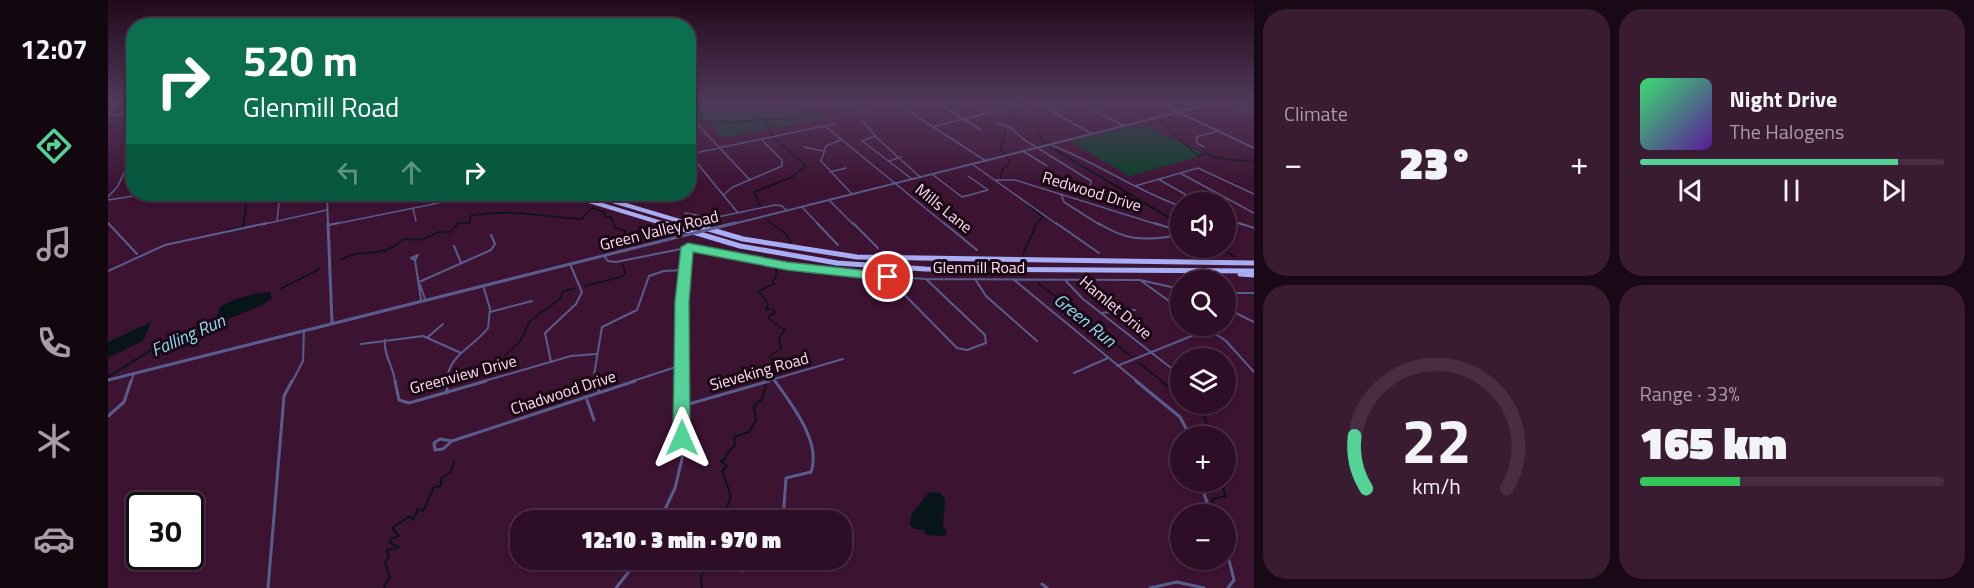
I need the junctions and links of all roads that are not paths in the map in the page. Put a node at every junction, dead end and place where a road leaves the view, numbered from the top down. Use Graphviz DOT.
graph roads {
  1 [pos="703,130"];
  2 [pos="805,130"];
  3 [pos="830,130"];
  4 [pos="870,130"];
  5 [pos="941,130"];
  6 [pos="1014,130"];
  7 [pos="1085,130"];
  8 [pos="1106,130"];
  9 [pos="1218,131"];
  10 [pos="1092,134"];
  11 [pos="875,136"];
  12 [pos="761,140"];
  13 [pos="842,140"];
  14 [pos="1051,144"];
  15 [pos="804,147"];
  16 [pos="1204,147"];
  17 [pos="719,148"];
  18 [pos="1037,148"];
  19 [pos="1254,148"];
  20 [pos="823,151"];
  21 [pos="1023,151"];
  22 [pos="696,152"];
  23 [pos="901,157"];
  24 [pos="986,160"];
  25 [pos="889,161"];
  26 [pos="696,162"];
  27 [pos="972,164"];
  28 [pos="1047,166"];
  29 [pos="126,168"];
  30 [pos="846,168"];
  31 [pos="830,172"];
  32 [pos="1179,172"];
  33 [pos="932,174"];
  34 [pos="968,176"];
  35 [pos="920,177"];
  36 [pos="912,179"];
  37 [pos="1158,179"];
  38 [pos="750,180"];
  39 [pos="995,180"];
  40 [pos="895,183"];
  41 [pos="1135,186"];
  42 [pos="1090,187"];
  43 [pos="1181,192"];
  44 [pos="852,194"];
  45 [pos="1061,194"];
  46 [pos="1254,194"];
  47 [pos="723,195"];
  48 [pos="126,197"];
  49 [pos="108,199"];
  50 [pos="829,200"];
  51 [pos="279,201"];
  52 [pos="327,201"];
  53 [pos="450,201"];
  54 [pos="589,201"];
  55 [pos="614,201"];
  56 [pos="1170,203"];
  57 [pos="802,207"];
  58 [pos="413,209"];
  59 [pos="327,210"];
  60 [pos="786,211"];
  61 [pos="685,213"];
  62 [pos="738,213"];
  63 [pos="1254,213"];
  64 [pos="277,221"];
  65 [pos="416,221"];
  66 [pos="1236,222"];
  67 [pos="108,223"];
  68 [pos="328,225"];
  69 [pos="1170,228"];
  70 [pos="1254,228"];
  71 [pos="492,235"];
  72 [pos="1170,238"];
  73 [pos="838,245"];
  74 [pos="454,246"];
  75 [pos="688,247"];
  76 [pos="878,248"];
  77 [pos="977,250"];
  78 [pos="1099,253"];
  79 [pos="138,255"];
  80 [pos="604,256"];
  81 [pos="415,260"];
  82 [pos="461,263"];
  83 [pos="1253,263"];
  84 [pos="570,264"];
  85 [pos="685,270"];
  86 [pos="108,271"];
  87 [pos="1254,273"];
  88 [pos="888,277"];
  89 [pos="926,279"];
  90 [pos="975,279"];
  91 [pos="1013,279"];
  92 [pos="1065,280"];
  93 [pos="1140,280"];
  94 [pos="420,283"];
  95 [pos="483,285"];
  96 [pos="1170,287"];
  97 [pos="1236,293"];
  98 [pos="1254,293"];
  99 [pos="423,300"];
  100 [pos="532,301"];
  101 [pos="1170,302"];
  102 [pos="1135,310"];
  103 [pos="490,312"];
  104 [pos="1101,313"];
  105 [pos="1236,313"];
  106 [pos="1254,322"];
  107 [pos="332,323"];
  108 [pos="443,324"];
  109 [pos="304,330"];
  110 [pos="1191,336"];
  111 [pos="1218,336"];
  112 [pos="428,337"];
  113 [pos="385,340"];
  114 [pos="1037,340"];
  115 [pos="361,344"];
  116 [pos="1151,352"];
  117 [pos="461,353"];
  118 [pos="596,354"];
  119 [pos="1108,358"];
  120 [pos="843,359"];
  121 [pos="551,362"];
  122 [pos="682,365"];
  123 [pos="1117,366"];
  124 [pos="1170,367"];
  125 [pos="1254,372"];
  126 [pos="134,373"];
  127 [pos="1074,373"];
  128 [pos="108,380"];
  129 [pos="774,380"];
  130 [pos="599,392"];
  131 [pos="447,393"];
  132 [pos="586,397"];
  133 [pos="682,406"];
  134 [pos="108,416"];
  135 [pos="594,420"];
  136 [pos="1185,426"];
  137 [pos="452,441"];
  138 [pos="664,510"];
  139 [pos="784,510"];
  140 [pos="630,570"];
  141 [pos="1232,570"];
  142 [pos="1042,584"];
  143 [pos="268,588"];
  144 [pos="616,588"];
  145 [pos="1047,588"];
  146 [pos="1150,588"];
  147 [pos="1204,588"];
  148 [pos="1228,588"];
  1 -- 17 [label="street"];
  2 -- 12 [label="street"];
  3 -- 13 [label="street, Mills Lane"];
  4 -- 11 [label="street"];
  5 -- 24 [label="street"];
  6 -- 18 [label="street"];
  7 -- 10 [label="street"];
  8 -- 10 [label="street, Green Valley Road"];
  9 -- 16 [label="street"];
  9 -- 19 [label="street"];
  10 -- 14 [label="street, Green Valley Road"];
  11 -- 23 [label="street"];
  11 -- 25 [label="street"];
  12 -- 17 [label="street"];
  12 -- 38 [label="street"];
  13 -- 20 [label="street"];
  13 -- 40 [label="street, Mills Lane"];
  14 -- 18 [label="street, Green Valley Road"];
  14 -- 41 [label="street"];
  15 -- 20 [label="street"];
  17 -- 22 [label="street"];
  17 -- 38 [label="street"];
  18 -- 21 [label="street, Green Valley Road"];
  18 -- 42 [label="street"];
  20 -- 31 [label="street"];
  21 -- 24 [label="street, Green Valley Road"];
  21 -- 28 [label="street"];
  23 -- 25 [label="street"];
  23 -- 35 [label="street"];
  24 -- 27 [label="street, Green Valley Road"];
  25 -- 36 [label="street"];
  26 -- 47 [label="street"];
  27 -- 33 [label="street, Green Valley Road"];
  27 -- 39 [label="street"];
  29 -- 49 [label="street"];
  30 -- 31 [label="street"];
  31 -- 44 [label="street"];
  32 -- 37 [label="street"];
  32 -- 46 [label="street"];
  32 -- 63 [label="street"];
  33 -- 34 [label="street"];
  33 -- 35 [label="street, Green Valley Road"];
  35 -- 36 [label="street, Green Valley Road"];
  36 -- 40 [label="street, Green Valley Road"];
  37 -- 41 [label="street"];
  37 -- 43 [label="street"];
  38 -- 47 [label="street"];
  39 -- 45 [label="street, Redwood Drive"];
  39 -- 78 [label="street"];
  40 -- 44 [label="street, Green Valley Road"];
  40 -- 77 [label="street, Mills Lane"];
  41 -- 56 [label="street"];
  44 -- 50 [label="street, Green Valley Road"];
  45 -- 69 [label="street, Redwood Drive"];
  45 -- 72 [label="street"];
  47 -- 62 [label="street"];
  48 -- 49 [label="street"];
  50 -- 57 [label="street, Green Valley Road"];
  50 -- 76 [label="street"];
  51 -- 64 [label="street"];
  52 -- 59 [label="street"];
  53 -- 58 [label="street"];
  54 -- 87 [label="highway"];
  55 -- 83 [label="highway"];
  57 -- 60 [label="street, Green Valley Road"];
  57 -- 73 [label="street"];
  58 -- 65 [label="street"];
  58 -- 68 [label="street"];
  59 -- 64 [label="street"];
  59 -- 68 [label="street"];
  60 -- 62 [label="street"];
  60 -- 80 [label="street, Green Valley Road, bridge"];
  61 -- 62 [label="street"];
  64 -- 79 [label="street"];
  66 -- 70 [label="street"];
  67 -- 79 [label="street"];
  68 -- 107 [label="street"];
  71 -- 82 [label="street"];
  74 -- 82 [label="street"];
  75 -- 80 [label="street, Glenmill Road"];
  75 -- 85 [label="street"];
  75 -- 88 [label="street, Glenmill Road"];
  79 -- 86 [label="street"];
  80 -- 84 [label="street, Green Valley Road"];
  81 -- 94 [label="street"];
  82 -- 94 [label="street"];
  84 -- 95 [label="street, Green Valley Road"];
  84 -- 121 [label="street"];
  85 -- 118 [label="street"];
  85 -- 122 [label="street"];
  88 -- 89 [label="street, Glenmill Road"];
  88 -- 89 [label="street"];
  89 -- 90 [label="street, Glenmill Road"];
  90 -- 91 [label="street, Glenmill Road"];
  90 -- 114 [label="street"];
  91 -- 92 [label="street, Glenmill Road"];
  91 -- 119 [label="street"];
  92 -- 93 [label="street, Glenmill Road"];
  92 -- 104 [label="street, Hamlet Drive"];
  93 -- 96 [label="street, Glenmill Road"];
  93 -- 101 [label="street"];
  94 -- 99 [label="street"];
  95 -- 99 [label="street, Green Valley Road"];
  95 -- 103 [label="street"];
  97 -- 98 [label="street"];
  99 -- 107 [label="street, Green Valley Road"];
  100 -- 103 [label="street"];
  102 -- 104 [label="street"];
  103 -- 117 [label="street"];
  104 -- 116 [label="street, Hamlet Drive"];
  105 -- 106 [label="street"];
  107 -- 109 [label="street, Green Valley Road"];
  108 -- 112 [label="street"];
  109 -- 126 [label="street, Green Valley Road"];
  109 -- 143 [label="street"];
  110 -- 116 [label="street"];
  111 -- 125 [label="street"];
  112 -- 113 [label="street"];
  112 -- 117 [label="street"];
  113 -- 115 [label="street"];
  113 -- 131 [label="street, Greenview Drive"];
  116 -- 123 [label="street"];
  116 -- 124 [label="street, Hamlet Drive"];
  117 -- 131 [label="street"];
  118 -- 121 [label="street, Greenview Drive"];
  118 -- 130 [label="street"];
  119 -- 123 [label="street"];
  119 -- 127 [label="street"];
  120 -- 129 [label="street, Sieveking Road"];
  121 -- 131 [label="street, Greenview Drive"];
  122 -- 130 [label="street, Chadwood Drive"];
  122 -- 133 [label="street"];
  123 -- 136 [label="street"];
  126 -- 128 [label="street, Green Valley Road"];
  126 -- 134 [label="street"];
  129 -- 133 [label="street, Sieveking Road"];
  129 -- 139 [label="street"];
  130 -- 132 [label="street, Chadwood Drive"];
  132 -- 135 [label="street"];
  132 -- 137 [label="street, Chadwood Drive"];
  133 -- 138 [label="street"];
  137 -- 137 [label="street, Chadwood Drive"];
  140 -- 144 [label="street"];
  141 -- 148 [label="street"];
  142 -- 145 [label="street"];
  146 -- 147 [label="street"];
}
